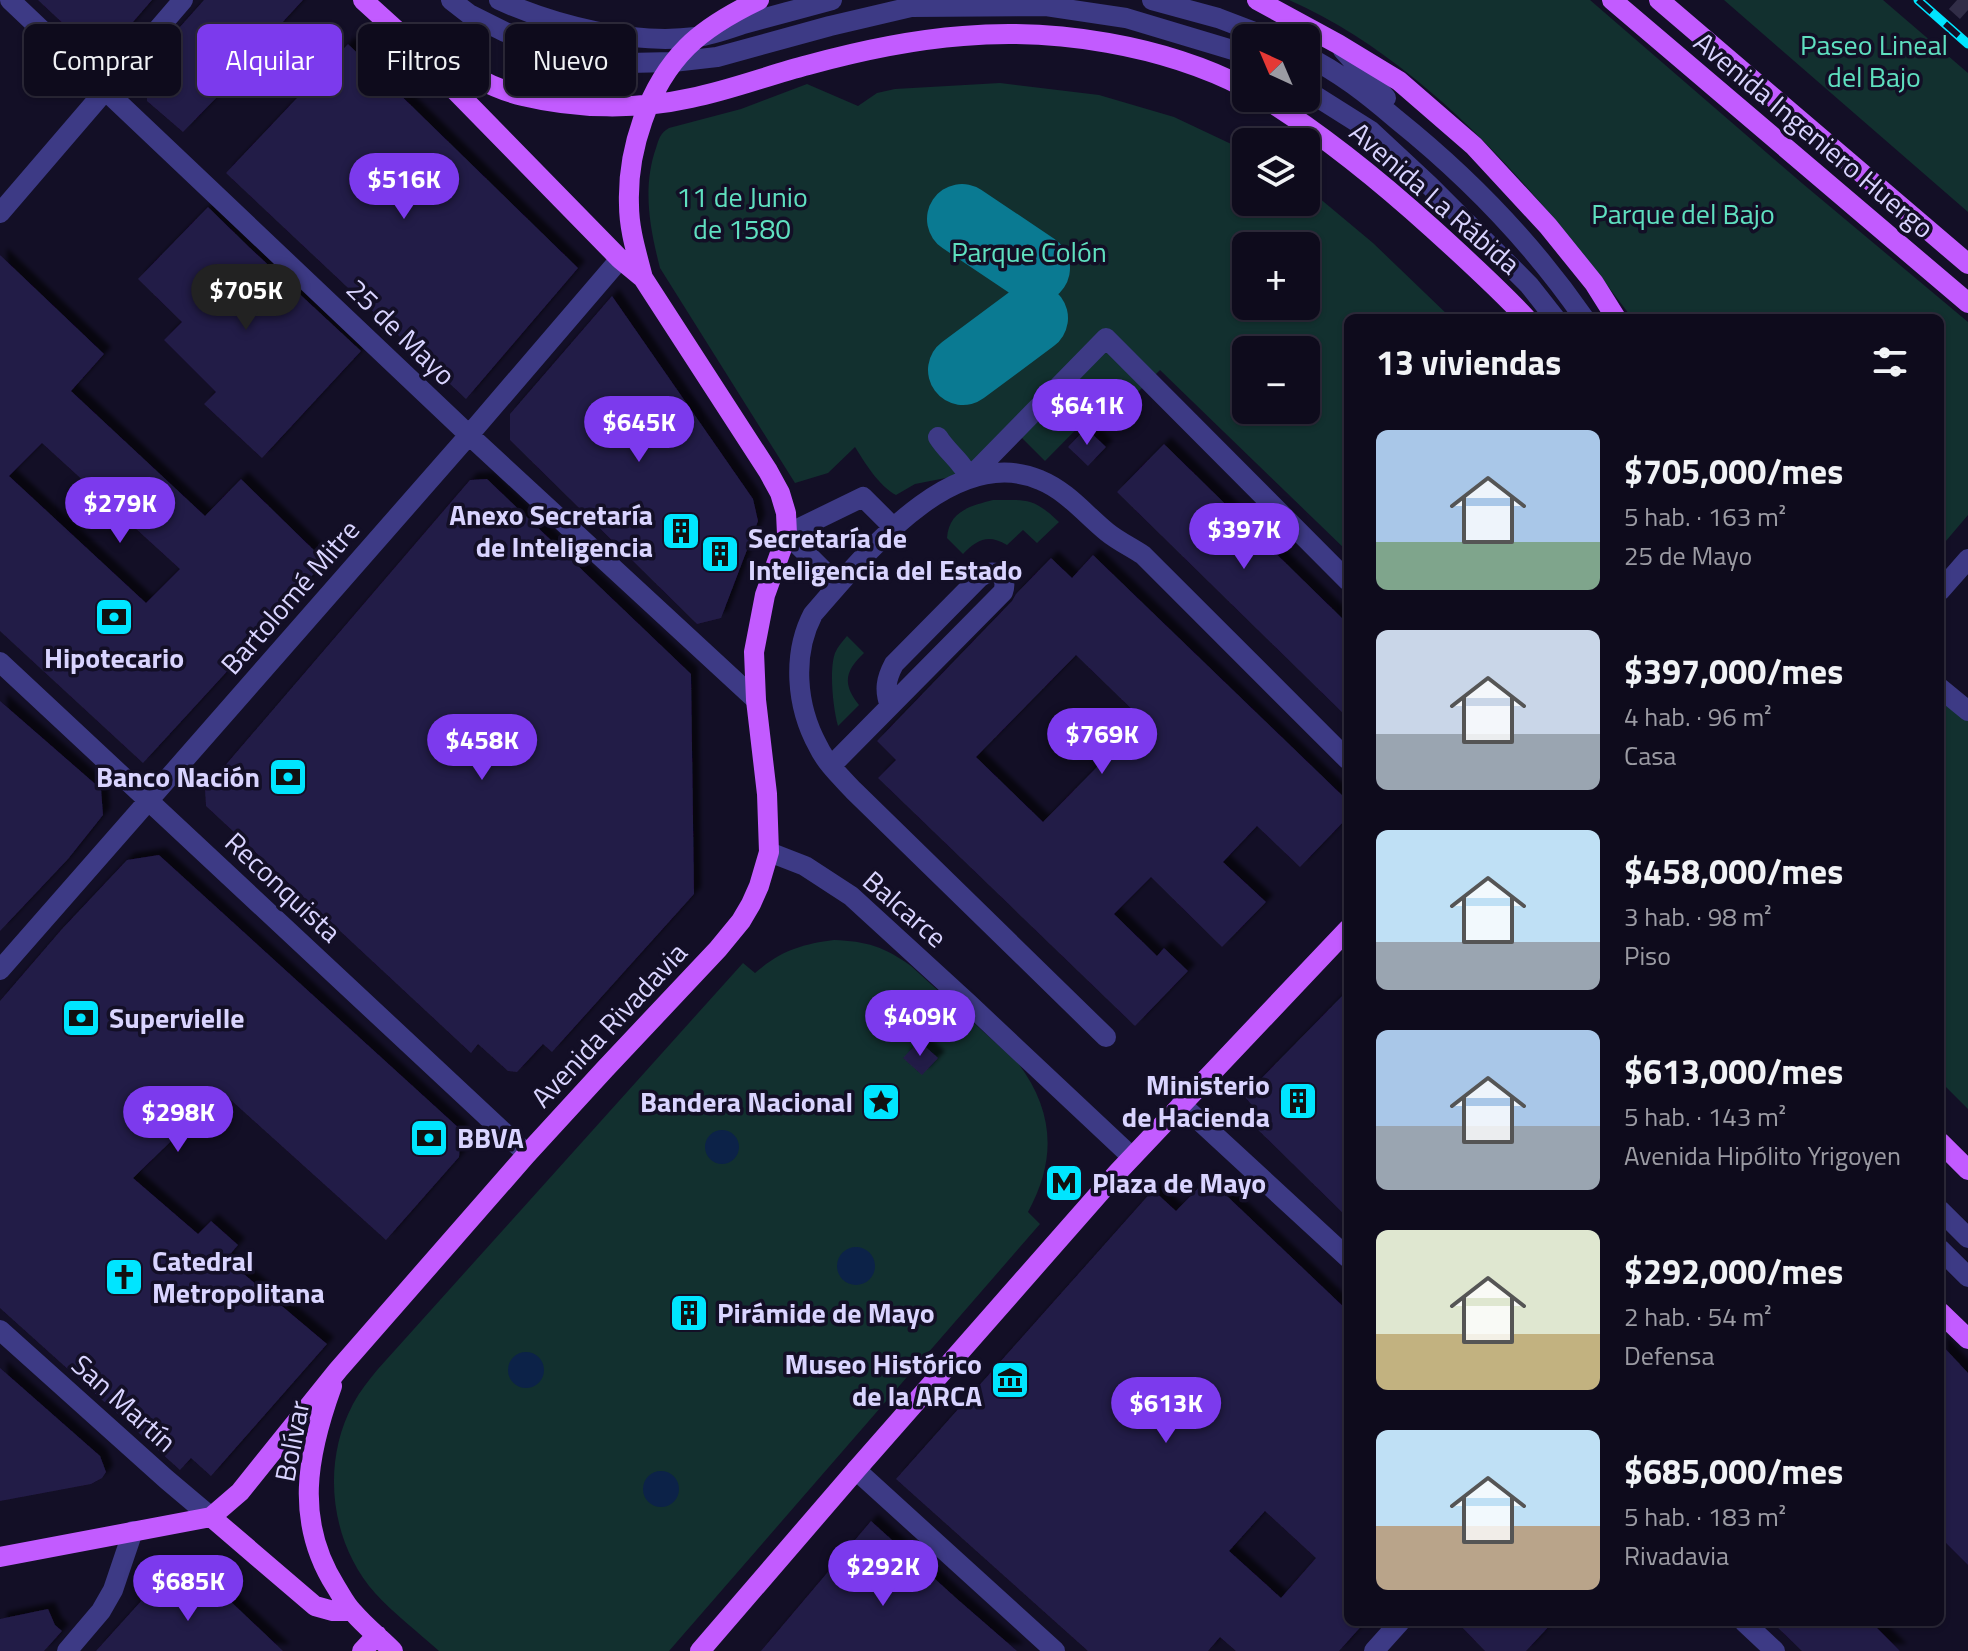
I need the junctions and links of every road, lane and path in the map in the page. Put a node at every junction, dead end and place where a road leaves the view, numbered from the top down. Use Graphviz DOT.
graph roads {
  1 [pos="10,0"];
  2 [pos="183,0"];
  3 [pos="363,0"];
  4 [pos="451,0"];
  5 [pos="499,0"];
  6 [pos="759,0"];
  7 [pos="832,0"];
  8 [pos="1152,0"];
  9 [pos="1257,0"];
  10 [pos="1659,0"];
  11 [pos="1618,5"];
  12 [pos="36,24"];
  13 [pos="162,24"];
  14 [pos="389,24"];
  15 [pos="1234,24"];
  16 [pos="698,37"];
  17 [pos="1338,44"];
  18 [pos="1232,50"];
  19 [pos="673,62"];
  20 [pos="1320,63"];
  21 [pos="1232,81"];
  22 [pos="489,85"];
  23 [pos="101,96"];
  24 [pos="112,96"];
  25 [pos="461,96"];
  26 [pos="1320,99"];
  27 [pos="649,105"];
  28 [pos="1285,112"];
  29 [pos="1429,145"];
  30 [pos="0,213"];
  31 [pos="620,259"];
  32 [pos="1968,264"];
  33 [pos="643,278"];
  34 [pos="1968,303"];
  35 [pos="1522,314"];
  36 [pos="1552,314"];
  37 [pos="1581,314"];
  38 [pos="1613,314"];
  39 [pos="469,435"];
  40 [pos="938,437"];
  41 [pos="969,478"];
  42 [pos="894,528"];
  43 [pos="787,534"];
  44 [pos="1968,559"];
  45 [pos="1344,577"];
  46 [pos="838,585"];
  47 [pos="1944,586"];
  48 [pos="0,662"];
  49 [pos="1944,691"];
  50 [pos="756,700"];
  51 [pos="890,706"];
  52 [pos="1968,711"];
  53 [pos="1344,756"];
  54 [pos="831,766"];
  55 [pos="149,800"];
  56 [pos="769,852"];
  57 [pos="1344,933"];
  58 [pos="0,970"];
  59 [pos="1106,1037"];
  60 [pos="1181,1104"];
  61 [pos="1944,1146"];
  62 [pos="527,1154"];
  63 [pos="1132,1157"];
  64 [pos="1968,1170"];
  65 [pos="1944,1214"];
  66 [pos="1968,1238"];
  67 [pos="1944,1253"];
  68 [pos="1344,1254"];
  69 [pos="1968,1277"];
  70 [pos="1944,1316"];
  71 [pos="0,1330"];
  72 [pos="1968,1339"];
  73 [pos="338,1370"];
  74 [pos="856,1470"];
  75 [pos="211,1517"];
  76 [pos="133,1531"];
  77 [pos="0,1557"];
  78 [pos="352,1611"];
  79 [pos="1396,1626"];
  80 [pos="1748,1626"];
  81 [pos="377,1635"];
  82 [pos="67,1651"];
  83 [pos="362,1651"];
  84 [pos="393,1651"];
  85 [pos="700,1651"];
  86 [pos="1055,1651"];
  87 [pos="1374,1651"];
  88 [pos="1775,1651"];
  1 -- 12 [label="street, 25 de Mayo"];
  2 -- 13 [label="street"];
  3 -- 14 [label="main road"];
  4 -- 19 [label="street"];
  5 -- 16 [label="street"];
  6 -- 16 [label="main road"];
  7 -- 16 [label="street"];
  8 -- 15 [label="street"];
  9 -- 17 [label="main road, Avenida La Rábida"];
  10 -- 32 [label="main road, Avenida Ingeniero Huergo"];
  11 -- 34 [label="main road, Avenida Ingeniero Huergo"];
  16 -- 19 [label="main road"];
  17 -- 29 [label="street"];
  17 -- 38 [label="main road, Avenida La Rábida"];
  18 -- 19 [label="street"];
  19 -- 27 [label="main road"];
  20 -- 29 [label="street"];
  21 -- 27 [label="main road"];
  22 -- 27 [label="main road"];
  23 -- 30 [label="street"];
  24 -- 39 [label="street, 25 de Mayo"];
  25 -- 31 [label="main road"];
  26 -- 36 [label="street"];
  27 -- 33 [label="main road"];
  28 -- 35 [label="main road, Avenida La Rábida"];
  29 -- 37 [label="street"];
  31 -- 33 [label="main road"];
  31 -- 39 [label="street, Bartolomé Mitre"];
  33 -- 43 [label="main road, Avenida Rivadavia"];
  39 -- 50 [label="street, 25 de Mayo"];
  39 -- 55 [label="street, Bartolomé Mitre"];
  40 -- 41 [label="street"];
  41 -- 42 [label="street"];
  41 -- 45 [label="street"];
  41 -- 53 [label="street"];
  42 -- 43 [label="street"];
  42 -- 46 [label="street"];
  43 -- 46 [label="street"];
  43 -- 50 [label="main road, Avenida Rivadavia"];
  44 -- 47 [label="street"];
  46 -- 54 [label="street"];
  48 -- 55 [label="street, Reconquista"];
  49 -- 52 [label="street"];
  50 -- 56 [label="main road, Avenida Rivadavia"];
  51 -- 51 [label="street"];
  51 -- 54 [label="street"];
  54 -- 59 [label="street"];
  55 -- 58 [label="street, Bartolomé Mitre"];
  55 -- 62 [label="street, Reconquista"];
  56 -- 62 [label="main road, Avenida Rivadavia"];
  56 -- 63 [label="street, Balcarce"];
  57 -- 60 [label="main road"];
  60 -- 63 [label="main road"];
  60 -- 68 [label="street"];
  61 -- 64 [label="main road"];
  62 -- 73 [label="main road, Avenida Rivadavia"];
  63 -- 74 [label="main road"];
  65 -- 66 [label="street"];
  67 -- 69 [label="street"];
  70 -- 72 [label="main road"];
  71 -- 75 [label="street, San Martín"];
  73 -- 75 [label="main road, Avenida Rivadavia"];
  73 -- 78 [label="main road, Bolívar"];
  74 -- 85 [label="main road"];
  74 -- 86 [label="street"];
  75 -- 76 [label="main road"];
  75 -- 78 [label="main road"];
  76 -- 77 [label="main road"];
  76 -- 82 [label="street"];
  78 -- 81 [label="main road, Bolívar"];
  79 -- 87 [label="street"];
  80 -- 88 [label="street"];
  81 -- 83 [label="main road"];
  81 -- 84 [label="main road, Bolívar"];
}
